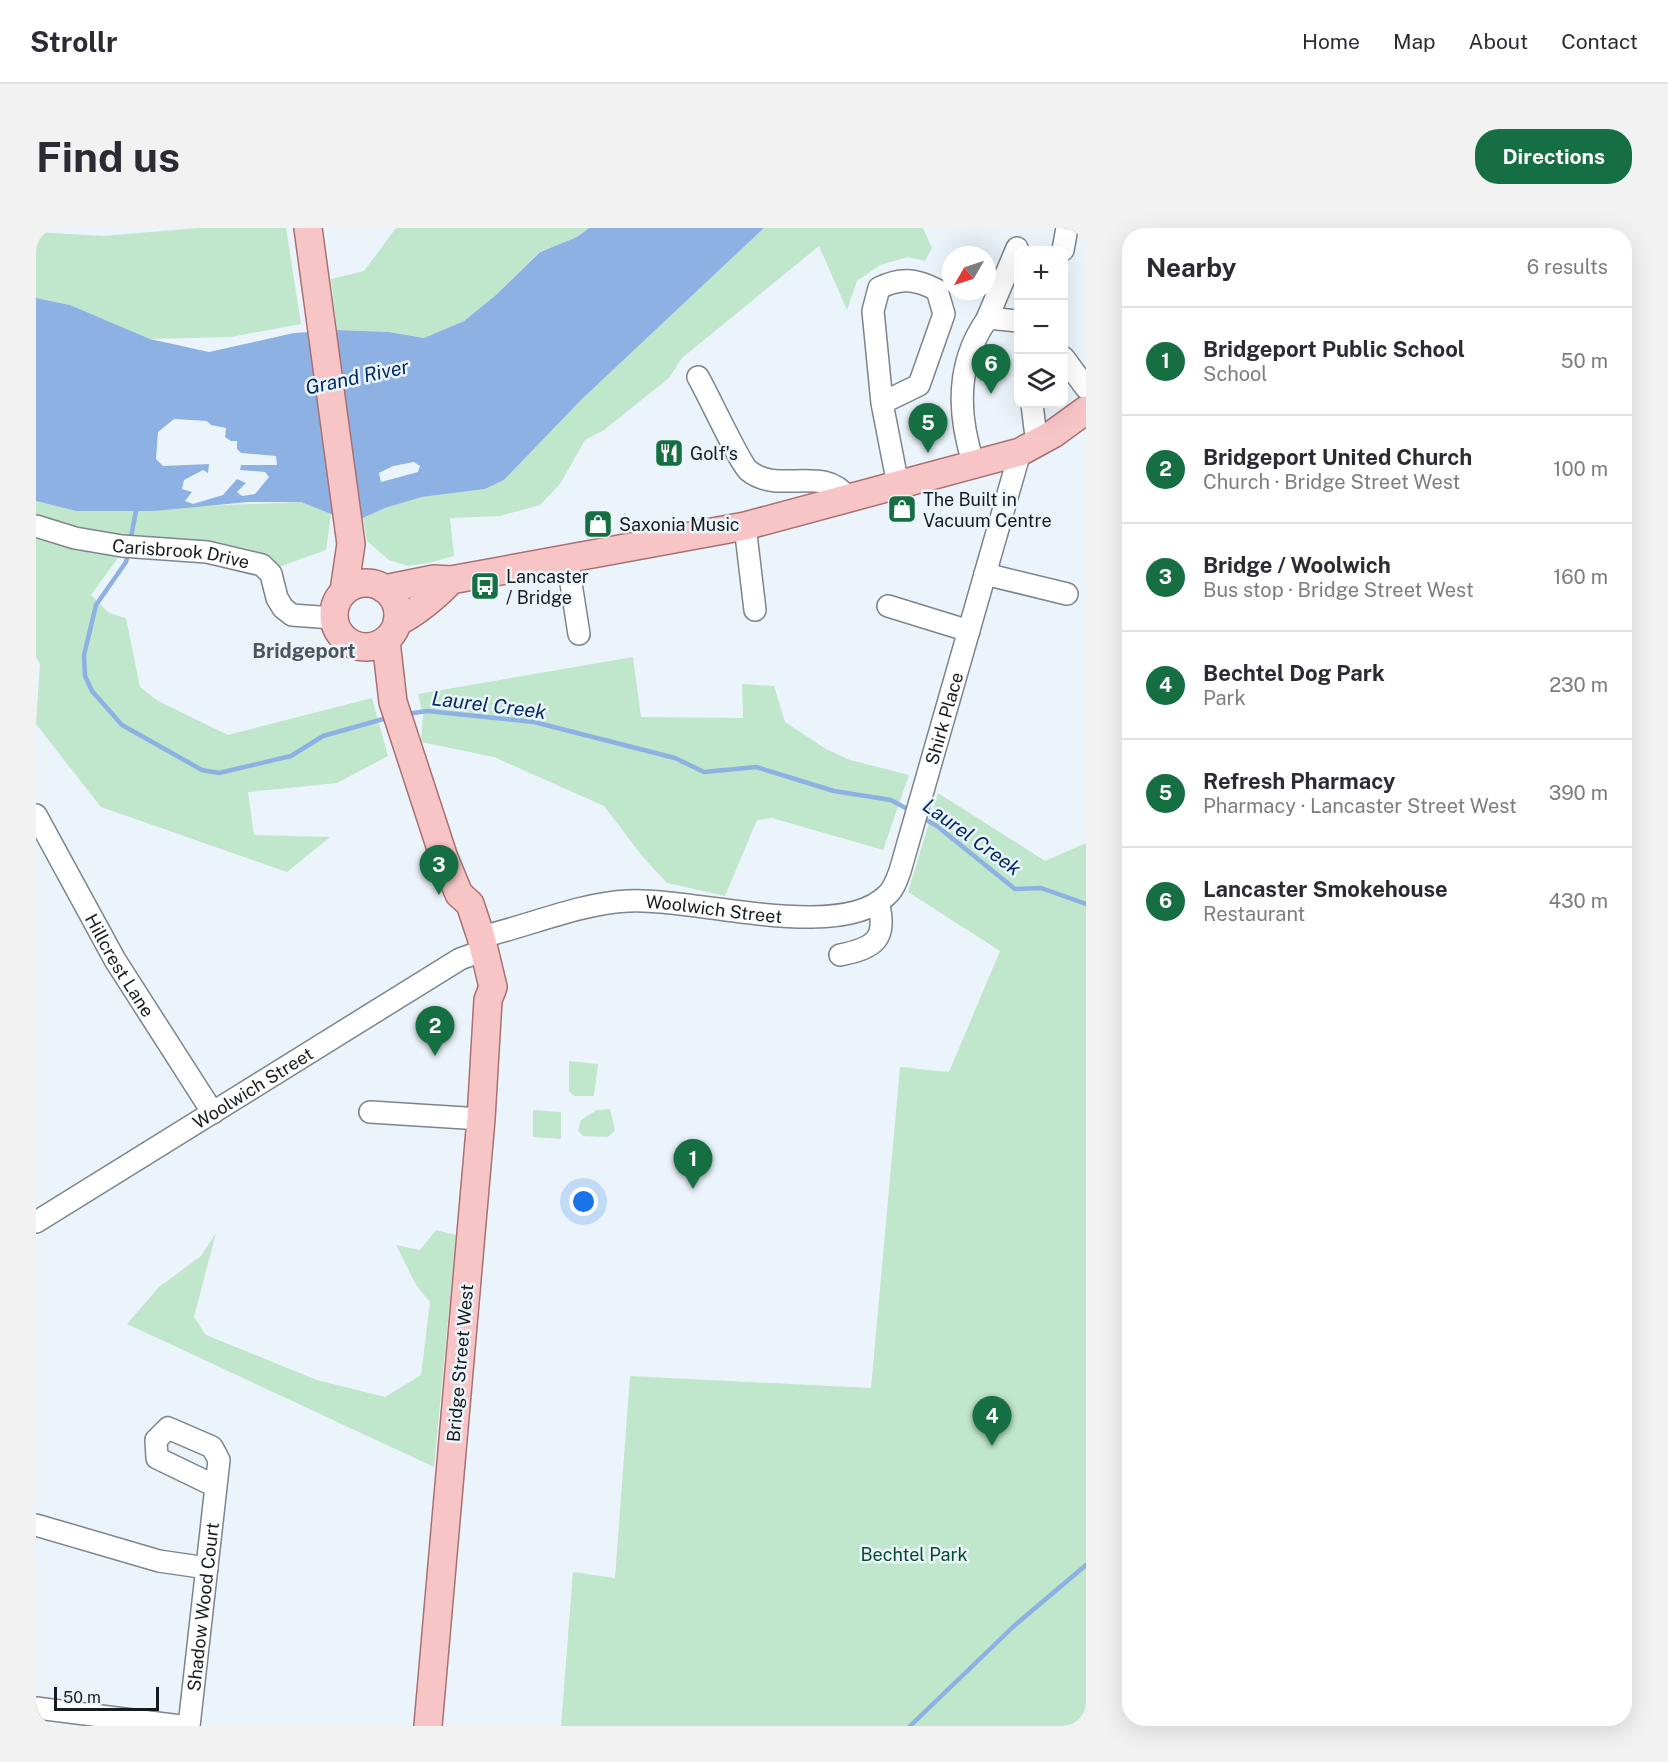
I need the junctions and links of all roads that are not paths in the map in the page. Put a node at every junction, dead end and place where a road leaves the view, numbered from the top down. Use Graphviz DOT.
graph roads {
  1 [pos="308,228"];
  2 [pos="1067,228"];
  3 [pos="1064,246"];
  4 [pos="1014,255"];
  5 [pos="987,319"];
  6 [pos="1014,321"];
  7 [pos="1068,363"];
  8 [pos="698,377"];
  9 [pos="1086,388"];
  10 [pos="882,403"];
  11 [pos="1032,408"];
  12 [pos="1086,410"];
  13 [pos="1030,446"];
  14 [pos="974,465"];
  15 [pos="898,485"];
  16 [pos="848,498"];
  17 [pos="36,526"];
  18 [pos="745,526"];
  19 [pos="349,535"];
  20 [pos="567,558"];
  21 [pos="986,574"];
  22 [pos="451,580"];
  23 [pos="380,587"];
  24 [pos="344,591"];
  25 [pos="1067,594"];
  26 [pos="888,606"];
  27 [pos="755,610"];
  28 [pos="333,618"];
  29 [pos="969,631"];
  30 [pos="392,632"];
  31 [pos="579,634"];
  32 [pos="355,646"];
  33 [pos="393,702"];
  34 [pos="39,825"];
  35 [pos="878,902"];
  36 [pos="476,946"];
  37 [pos="840,956"];
  38 [pos="370,1112"];
  39 [pos="213,1113"];
  40 [pos="481,1119"];
  41 [pos="36,1221"];
  42 [pos="215,1486"];
  43 [pos="36,1525"];
  44 [pos="207,1568"];
  45 [pos="36,1708"];
  46 [pos="181,1726"];
  47 [pos="189,1726"];
  48 [pos="428,1726"];
  1 -- 19 [label="main road"];
  2 -- 3 [label="street"];
  4 -- 5 [label="street"];
  5 -- 6 [label="street"];
  5 -- 14 [label="street"];
  7 -- 9 [label="street"];
  8 -- 16 [label="street"];
  10 -- 10 [label="street"];
  10 -- 15 [label="street"];
  11 -- 13 [label="street"];
  12 -- 13 [label="main road"];
  13 -- 14 [label="main road"];
  13 -- 21 [label="street, Shirk Place"];
  14 -- 15 [label="main road"];
  15 -- 16 [label="main road"];
  16 -- 18 [label="main road"];
  17 -- 28 [label="street, Carisbrook Drive"];
  18 -- 20 [label="main road"];
  18 -- 27 [label="street"];
  19 -- 23 [label="main road"];
  19 -- 24 [label="main road"];
  20 -- 22 [label="main road"];
  20 -- 31 [label="street"];
  21 -- 25 [label="street"];
  21 -- 29 [label="street, Shirk Place"];
  22 -- 23 [label="main road"];
  22 -- 30 [label="main road"];
  23 -- 24 [label="main road"];
  23 -- 30 [label="main road"];
  24 -- 28 [label="main road"];
  26 -- 29 [label="street"];
  28 -- 32 [label="main road"];
  29 -- 35 [label="street, Shirk Place"];
  30 -- 32 [label="main road"];
  30 -- 33 [label="main road, Bridge Street West"];
  32 -- 33 [label="main road, Bridge Street West"];
  33 -- 36 [label="main road, Bridge Street West"];
  34 -- 39 [label="street, Hillcrest Lane"];
  35 -- 36 [label="street, Woolwich Street"];
  35 -- 37 [label="street"];
  36 -- 39 [label="street, Woolwich Street"];
  36 -- 40 [label="main road, Bridge Street West"];
  38 -- 40 [label="street"];
  39 -- 41 [label="street, Woolwich Street"];
  40 -- 48 [label="main road, Bridge Street West"];
  42 -- 44 [label="street, Shadow Wood Court"];
  43 -- 44 [label="street"];
  44 -- 47 [label="street, Shadow Wood Court"];
  45 -- 46 [label="street"];
}
